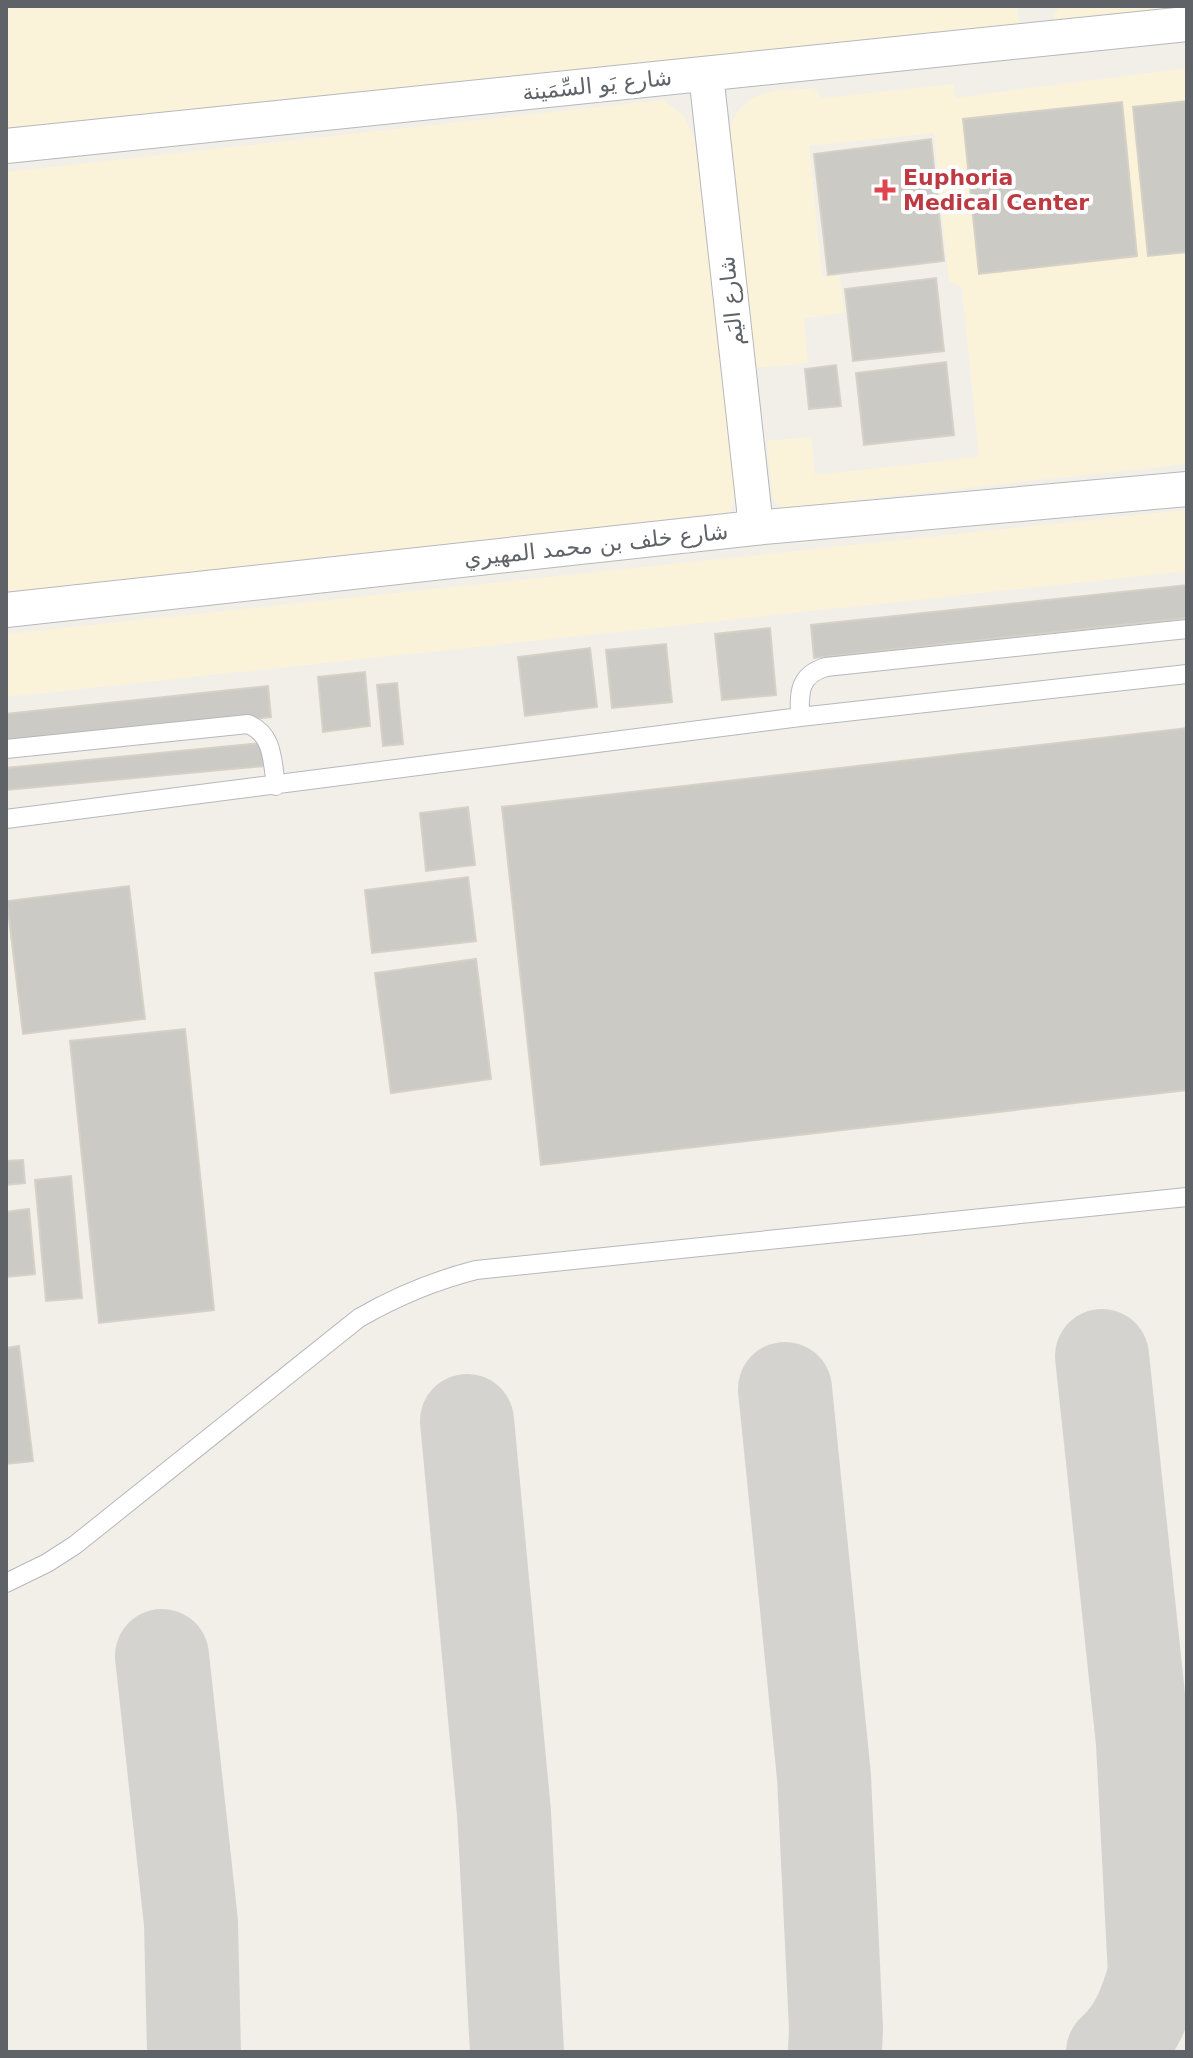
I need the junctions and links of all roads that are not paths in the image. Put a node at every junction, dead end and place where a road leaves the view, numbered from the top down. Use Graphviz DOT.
graph roads {
  1 [pos="1187,24"];
  2 [pos="706,74"];
  3 [pos="6,146"];
  4 [pos="1187,489"];
  5 [pos="754,528"];
  6 [pos="6,610"];
  7 [pos="1187,629"];
  8 [pos="1187,674"];
  9 [pos="800,717"];
  10 [pos="6,749"];
  11 [pos="276,786"];
  12 [pos="6,819"];
  13 [pos="1187,1197"];
  14 [pos="6,1583"];
  1 -- 2 [label="street, شارع يَو السِّمَينة"];
  2 -- 3 [label="street, شارع يَو السِّمَينة"];
  2 -- 5 [label="street, شارع اليَم"];
  4 -- 5 [label="street, شارع خلف بن محمد المهيري"];
  5 -- 6 [label="street, شارع خلف بن محمد المهيري"];
  7 -- 9 [label="lane"];
  8 -- 9 [label="lane"];
  9 -- 11 [label="lane"];
  10 -- 11 [label="lane"];
  11 -- 12 [label="lane"];
  13 -- 14 [label="lane"];
}
